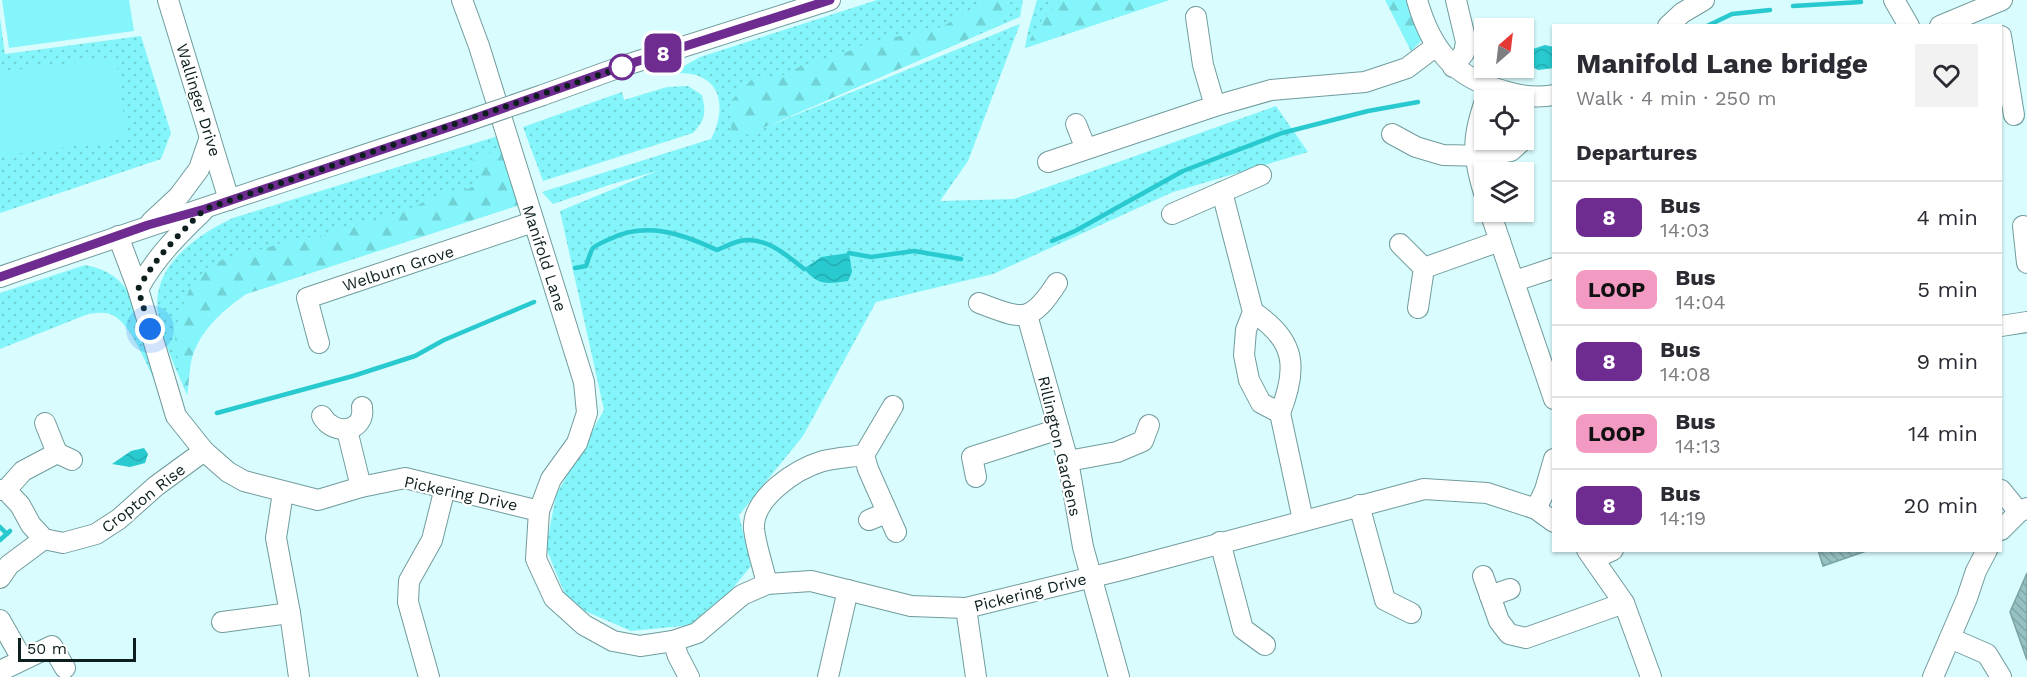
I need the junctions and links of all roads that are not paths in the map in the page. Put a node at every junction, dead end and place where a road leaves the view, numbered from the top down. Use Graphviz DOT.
graph roads {
  1 [pos="168,0"];
  2 [pos="462,0"];
  3 [pos="830,0"];
  4 [pos="1417,0"];
  5 [pos="1456,0"];
  6 [pos="1704,0"];
  7 [pos="1894,0"];
  8 [pos="1994,3"];
  9 [pos="1673,13"];
  10 [pos="1908,24"];
  11 [pos="1945,24"];
  12 [pos="1996,24"];
  13 [pos="1204,27"];
  14 [pos="1436,46"];
  15 [pos="2002,47"];
  16 [pos="1453,67"];
  17 [pos="1490,87"];
  18 [pos="2006,91"];
  19 [pos="1552,95"];
  20 [pos="1215,106"];
  21 [pos="2014,115"];
  22 [pos="1076,124"];
  23 [pos="1392,134"];
  24 [pos="210,137"];
  25 [pos="1086,149"];
  26 [pos="1512,150"];
  27 [pos="1474,155"];
  28 [pos="1048,162"];
  29 [pos="1476,162"];
  30 [pos="1260,175"];
  31 [pos="1222,192"];
  32 [pos="229,200"];
  33 [pos="205,209"];
  34 [pos="1172,214"];
  35 [pos="533,222"];
  36 [pos="1493,222"];
  37 [pos="148,225"];
  38 [pos="2018,227"];
  39 [pos="118,236"];
  40 [pos="1500,241"];
  41 [pos="1400,244"];
  42 [pos="2027,263"];
  43 [pos="1424,268"];
  44 [pos="1552,269"];
  45 [pos="0,277"];
  46 [pos="1515,281"];
  47 [pos="1057,283"];
  48 [pos="138,289"];
  49 [pos="979,303"];
  50 [pos="1418,308"];
  51 [pos="1253,312"];
  52 [pos="1028,315"];
  53 [pos="2027,321"];
  54 [pos="2002,326"];
  55 [pos="319,343"];
  56 [pos="1552,393"];
  57 [pos="362,407"];
  58 [pos="885,409"];
  59 [pos="1280,413"];
  60 [pos="322,416"];
  61 [pos="45,423"];
  62 [pos="1149,425"];
  63 [pos="1059,429"];
  64 [pos="347,430"];
  65 [pos="204,451"];
  66 [pos="864,455"];
  67 [pos="1068,461"];
  68 [pos="1552,466"];
  69 [pos="976,477"];
  70 [pos="361,487"];
  71 [pos="445,488"];
  72 [pos="3,490"];
  73 [pos="2002,491"];
  74 [pos="283,492"];
  75 [pos="1359,505"];
  76 [pos="1536,509"];
  77 [pos="2023,510"];
  78 [pos="539,511"];
  79 [pos="1303,520"];
  80 [pos="1552,521"];
  81 [pos="2002,529"];
  82 [pos="896,532"];
  83 [pos="44,539"];
  84 [pos="1220,542"];
  85 [pos="1986,552"];
  86 [pos="1591,555"];
  87 [pos="1483,576"];
  88 [pos="1091,577"];
  89 [pos="0,578"];
  90 [pos="767,584"];
  91 [pos="1510,589"];
  92 [pos="848,590"];
  93 [pos="1490,596"];
  94 [pos="1624,603"];
  95 [pos="966,608"];
  96 [pos="290,613"];
  97 [pos="1411,613"];
  98 [pos="0,620"];
  99 [pos="221,624"];
  100 [pos="1950,638"];
  101 [pos="673,641"];
  102 [pos="1265,645"];
  103 [pos="22,659"];
  104 [pos="65,668"];
  105 [pos="0,671"];
  106 [pos="299,677"];
  107 [pos="429,677"];
  108 [pos="689,677"];
  109 [pos="828,677"];
  110 [pos="976,677"];
  111 [pos="1119,677"];
  112 [pos="1651,677"];
  113 [pos="1933,677"];
  114 [pos="2001,677"];
  1 -- 24 [label="street, Wallinger Drive"];
  2 -- 35 [label="street, Manifold Lane"];
  3 -- 32 [label="street, bridge"];
  4 -- 14 [label="street"];
  5 -- 16 [label="street"];
  6 -- 9 [label="street"];
  7 -- 10 [label="street"];
  8 -- 11 [label="street"];
  8 -- 12 [label="street"];
  13 -- 20 [label="street"];
  14 -- 16 [label="street"];
  14 -- 20 [label="street"];
  15 -- 18 [label="street"];
  16 -- 17 [label="street"];
  17 -- 19 [label="street"];
  17 -- 27 [label="street"];
  18 -- 21 [label="street"];
  20 -- 25 [label="street"];
  22 -- 25 [label="street"];
  23 -- 27 [label="street"];
  24 -- 32 [label="street, Wallinger Drive"];
  24 -- 37 [label="street"];
  25 -- 28 [label="street"];
  26 -- 27 [label="street"];
  27 -- 29 [label="street"];
  30 -- 31 [label="street"];
  31 -- 34 [label="street"];
  31 -- 51 [label="street"];
  32 -- 33 [label="street"];
  33 -- 37 [label="street"];
  33 -- 48 [label="street"];
  35 -- 55 [label="street, Welburn Grove"];
  35 -- 78 [label="street, Manifold Lane"];
  36 -- 40 [label="street"];
  37 -- 39 [label="street"];
  38 -- 42 [label="street"];
  39 -- 45 [label="street"];
  39 -- 48 [label="street, Pickering Drive"];
  40 -- 43 [label="street"];
  40 -- 46 [label="street"];
  41 -- 43 [label="street"];
  43 -- 50 [label="street"];
  44 -- 46 [label="street"];
  46 -- 56 [label="street"];
  47 -- 52 [label="street"];
  48 -- 65 [label="street, Pickering Drive"];
  49 -- 52 [label="street"];
  51 -- 59 [label="street"];
  51 -- 59 [label="street"];
  52 -- 63 [label="street, Rillington Gardens"];
  53 -- 54 [label="street"];
  57 -- 64 [label="street"];
  58 -- 66 [label="street"];
  59 -- 79 [label="street"];
  60 -- 64 [label="street"];
  61 -- 72 [label="street"];
  62 -- 67 [label="street"];
  63 -- 67 [label="street, Rillington Gardens"];
  63 -- 69 [label="street"];
  64 -- 70 [label="street"];
  65 -- 74 [label="street, Pickering Drive"];
  65 -- 83 [label="street, Cropton Rise"];
  66 -- 82 [label="street"];
  66 -- 90 [label="street"];
  67 -- 88 [label="street, Rillington Gardens"];
  68 -- 76 [label="street"];
  70 -- 71 [label="street, Pickering Drive"];
  70 -- 74 [label="street, Pickering Drive"];
  71 -- 78 [label="street, Pickering Drive"];
  71 -- 107 [label="street"];
  72 -- 83 [label="street"];
  73 -- 77 [label="street"];
  74 -- 96 [label="street"];
  75 -- 76 [label="street, Pickering Drive"];
  75 -- 79 [label="street, Pickering Drive"];
  75 -- 97 [label="street"];
  76 -- 80 [label="street, Pickering Drive"];
  77 -- 81 [label="street"];
  78 -- 101 [label="street, Pickering Drive"];
  79 -- 84 [label="street, Pickering Drive"];
  83 -- 89 [label="street"];
  84 -- 88 [label="street, Pickering Drive"];
  84 -- 102 [label="street"];
  85 -- 100 [label="street"];
  86 -- 94 [label="street"];
  87 -- 93 [label="street"];
  88 -- 95 [label="street, Pickering Drive"];
  88 -- 111 [label="street, Rillington Gardens"];
  90 -- 92 [label="street, Pickering Drive"];
  90 -- 101 [label="street, Pickering Drive"];
  91 -- 93 [label="street"];
  92 -- 95 [label="street, Pickering Drive"];
  92 -- 109 [label="street"];
  93 -- 94 [label="street"];
  94 -- 112 [label="street"];
  95 -- 110 [label="street"];
  96 -- 99 [label="street"];
  96 -- 106 [label="street"];
  98 -- 103 [label="street"];
  100 -- 113 [label="street"];
  100 -- 114 [label="street"];
  101 -- 108 [label="street"];
  103 -- 104 [label="street"];
  103 -- 105 [label="street"];
}
